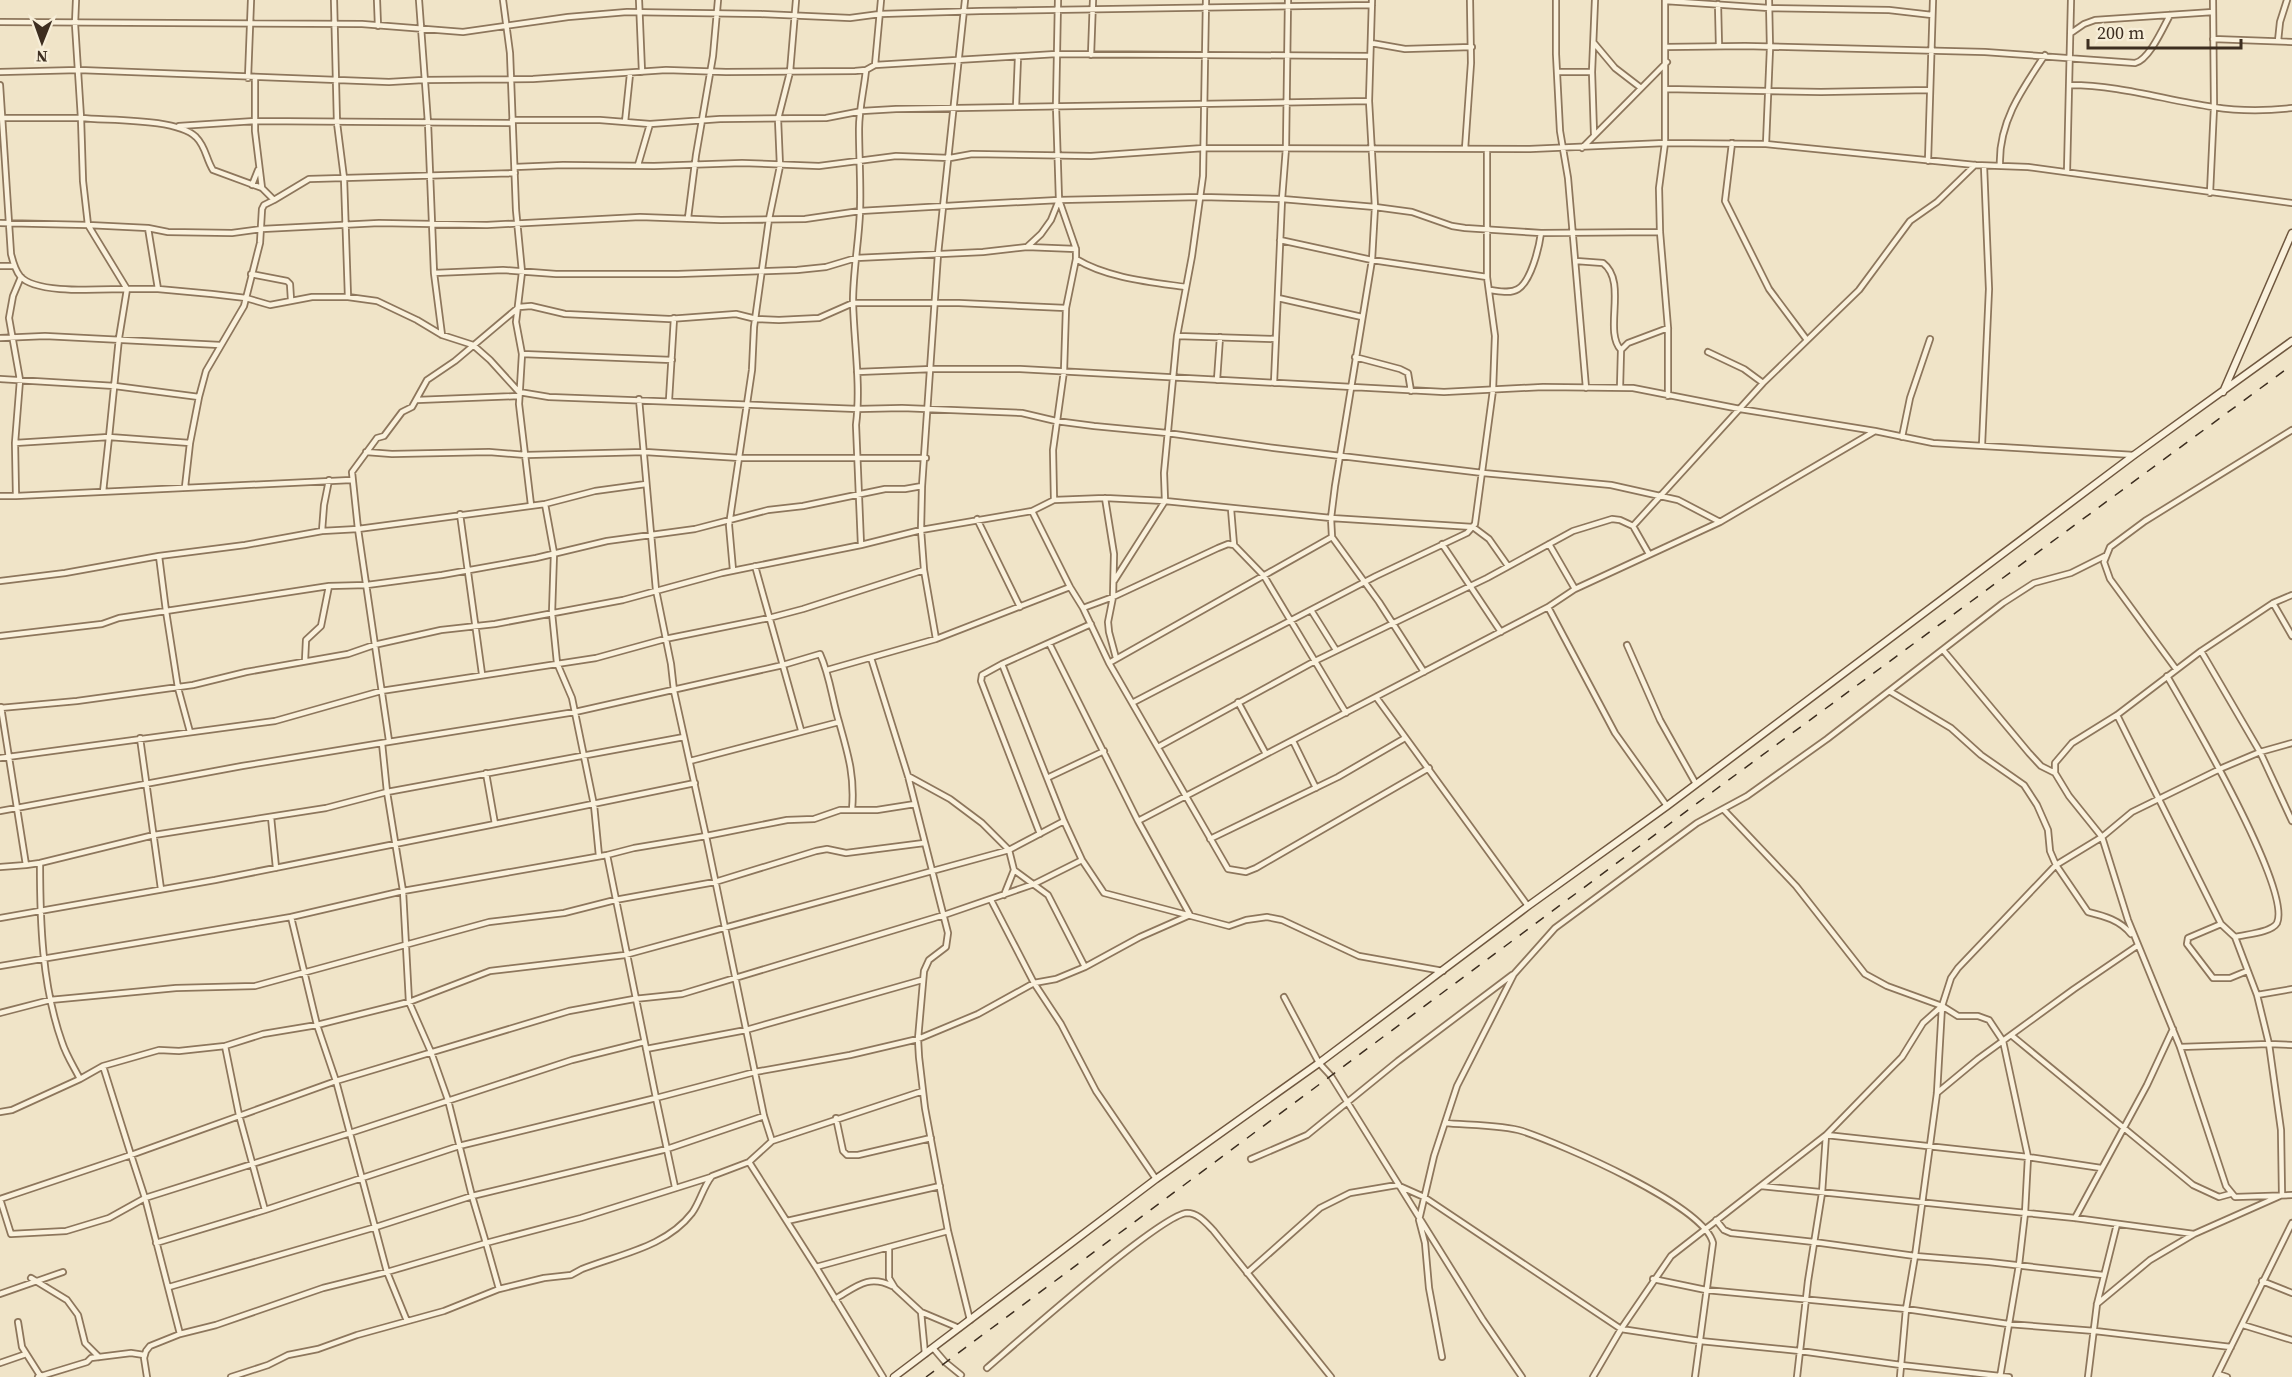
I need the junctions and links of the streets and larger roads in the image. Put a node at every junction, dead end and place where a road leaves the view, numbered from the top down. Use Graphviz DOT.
graph roads {
  1 [pos="76,0"];
  2 [pos="251,0"];
  3 [pos="334,0"];
  4 [pos="377,0"];
  5 [pos="419,0"];
  6 [pos="503,0"];
  7 [pos="639,0"];
  8 [pos="718,0"];
  9 [pos="795,0"];
  10 [pos="881,0"];
  11 [pos="966,0"];
  12 [pos="1058,0"];
  13 [pos="1093,0"];
  14 [pos="1206,0"];
  15 [pos="1470,0"];
  16 [pos="1556,0"];
  17 [pos="1595,0"];
  18 [pos="1768,0"];
  19 [pos="1856,0"];
  20 [pos="1933,0"];
  21 [pos="2071,0"];
  22 [pos="2213,0"];
  23 [pos="2287,0"];
  24 [pos="1665,1"];
  25 [pos="1288,3"];
  26 [pos="1372,3"];
  27 [pos="1748,3"];
  28 [pos="1718,4"];
  29 [pos="1769,8"];
  30 [pos="1854,8"];
  31 [pos="1093,9"];
  32 [pos="1206,9"];
  33 [pos="1057,10"];
  34 [pos="964,11"];
  35 [pos="2213,12"];
  36 [pos="640,13"];
  37 [pos="717,14"];
  38 [pos="880,14"];
  39 [pos="793,15"];
  40 [pos="1932,15"];
  41 [pos="2170,15"];
  42 [pos="0,22"];
  43 [pos="249,22"];
  44 [pos="75,24"];
  45 [pos="335,24"];
  46 [pos="507,25"];
  47 [pos="378,26"];
  48 [pos="420,28"];
  49 [pos="2071,33"];
  50 [pos="2213,39"];
  51 [pos="2278,41"];
  52 [pos="2292,42"];
  53 [pos="1371,43"];
  54 [pos="1594,43"];
  55 [pos="1719,46"];
  56 [pos="1472,47"];
  57 [pos="1666,47"];
  58 [pos="1770,48"];
  59 [pos="1931,51"];
  60 [pos="1056,54"];
  61 [pos="1207,54"];
  62 [pos="1091,55"];
  63 [pos="1286,55"];
  64 [pos="2045,55"];
  65 [pos="1370,56"];
  66 [pos="1018,57"];
  67 [pos="2069,58"];
  68 [pos="959,61"];
  69 [pos="1667,62"];
  70 [pos="875,65"];
  71 [pos="79,70"];
  72 [pos="866,70"];
  73 [pos="711,71"];
  74 [pos="0,72"];
  75 [pos="642,72"];
  76 [pos="789,72"];
  77 [pos="1557,72"];
  78 [pos="1592,72"];
  79 [pos="630,74"];
  80 [pos="248,78"];
  81 [pos="255,78"];
  82 [pos="336,79"];
  83 [pos="511,79"];
  84 [pos="423,80"];
  85 [pos="0,85"];
  86 [pos="2070,85"];
  87 [pos="1641,88"];
  88 [pos="1665,89"];
  89 [pos="1768,89"];
  90 [pos="1929,90"];
  91 [pos="1369,101"];
  92 [pos="1286,102"];
  93 [pos="1205,103"];
  94 [pos="1056,106"];
  95 [pos="1016,107"];
  96 [pos="2214,107"];
  97 [pos="954,108"];
  98 [pos="2292,108"];
  99 [pos="862,111"];
  100 [pos="1,118"];
  101 [pos="81,118"];
  102 [pos="778,119"];
  103 [pos="703,120"];
  104 [pos="255,121"];
  105 [pos="512,122"];
  106 [pos="625,122"];
  107 [pos="338,123"];
  108 [pos="428,123"];
  109 [pos="650,124"];
  110 [pos="178,126"];
  111 [pos="1594,134"];
  112 [pos="1665,143"];
  113 [pos="1732,143"];
  114 [pos="1766,144"];
  115 [pos="1563,147"];
  116 [pos="1204,148"];
  117 [pos="1286,148"];
  118 [pos="1582,148"];
  119 [pos="1372,149"];
  120 [pos="1465,149"];
  121 [pos="1487,150"];
  122 [pos="1056,156"];
  123 [pos="950,158"];
  124 [pos="861,160"];
  125 [pos="1928,161"];
  126 [pos="638,165"];
  127 [pos="695,165"];
  128 [pos="1975,165"];
  129 [pos="2,166"];
  130 [pos="780,166"];
  131 [pos="1984,166"];
  132 [pos="2000,166"];
  133 [pos="258,170"];
  134 [pos="515,170"];
  135 [pos="2067,172"];
  136 [pos="429,177"];
  137 [pos="344,178"];
  138 [pos="252,185"];
  139 [pos="262,188"];
  140 [pos="2210,193"];
  141 [pos="1201,197"];
  142 [pos="1282,199"];
  143 [pos="274,200"];
  144 [pos="1059,200"];
  145 [pos="2292,203"];
  146 [pos="943,207"];
  147 [pos="1375,207"];
  148 [pos="860,211"];
  149 [pos="688,218"];
  150 [pos="769,219"];
  151 [pos="0,223"];
  152 [pos="8,223"];
  153 [pos="346,224"];
  154 [pos="431,224"];
  155 [pos="518,224"];
  156 [pos="88,225"];
  157 [pos="148,228"];
  158 [pos="1486,228"];
  159 [pos="262,229"];
  160 [pos="1660,232"];
  161 [pos="1541,233"];
  162 [pos="1571,233"];
  163 [pos="2292,233"];
  164 [pos="1280,240"];
  165 [pos="1027,247"];
  166 [pos="1076,249"];
  167 [pos="938,254"];
  168 [pos="856,258"];
  169 [pos="1076,258"];
  170 [pos="1372,260"];
  171 [pos="1576,261"];
  172 [pos="0,266"];
  173 [pos="14,266"];
  174 [pos="764,271"];
  175 [pos="522,272"];
  176 [pos="434,273"];
  177 [pos="251,274"];
  178 [pos="21,277"];
  179 [pos="1487,277"];
  180 [pos="1185,287"];
  181 [pos="127,289"];
  182 [pos="158,289"];
  183 [pos="1490,290"];
  184 [pos="348,297"];
  185 [pos="246,298"];
  186 [pos="1278,298"];
  187 [pos="291,300"];
  188 [pos="853,303"];
  189 [pos="935,303"];
  190 [pos="519,307"];
  191 [pos="1066,308"];
  192 [pos="1362,317"];
  193 [pos="674,318"];
  194 [pos="756,319"];
  195 [pos="1668,328"];
  196 [pos="442,335"];
  197 [pos="12,336"];
  198 [pos="1177,336"];
  199 [pos="0,337"];
  200 [pos="1220,337"];
  201 [pos="119,338"];
  202 [pos="1275,339"];
  203 [pos="1930,339"];
  204 [pos="1807,340"];
  205 [pos="2292,342"];
  206 [pos="220,345"];
  207 [pos="473,345"];
  208 [pos="1621,350"];
  209 [pos="1708,352"];
  210 [pos="522,354"];
  211 [pos="1355,357"];
  212 [pos="672,360"];
  213 [pos="932,369"];
  214 [pos="1064,371"];
  215 [pos="857,372"];
  216 [pos="1172,378"];
  217 [pos="0,379"];
  218 [pos="20,380"];
  219 [pos="1217,380"];
  220 [pos="1274,383"];
  221 [pos="1763,383"];
  222 [pos="115,386"];
  223 [pos="1351,388"];
  224 [pos="1586,388"];
  225 [pos="1620,388"];
  226 [pos="1493,390"];
  227 [pos="1411,391"];
  228 [pos="2222,392"];
  229 [pos="519,394"];
  230 [pos="1668,396"];
  231 [pos="199,397"];
  232 [pos="639,399"];
  233 [pos="417,400"];
  234 [pos="669,400"];
  235 [pos="747,403"];
  236 [pos="858,409"];
  237 [pos="1740,409"];
  238 [pos="928,410"];
  239 [pos="1056,421"];
  240 [pos="2292,430"];
  241 [pos="1875,431"];
  242 [pos="1167,433"];
  243 [pos="2287,434"];
  244 [pos="109,437"];
  245 [pos="1902,437"];
  246 [pos="2292,440"];
  247 [pos="15,443"];
  248 [pos="190,443"];
  249 [pos="1982,445"];
  250 [pos="366,452"];
  251 [pos="645,452"];
  252 [pos="526,455"];
  253 [pos="1341,455"];
  254 [pos="2134,455"];
  255 [pos="857,457"];
  256 [pos="740,458"];
  257 [pos="926,458"];
  258 [pos="1483,473"];
  259 [pos="329,480"];
  260 [pos="351,480"];
  261 [pos="646,484"];
  262 [pos="922,486"];
  263 [pos="185,487"];
  264 [pos="103,492"];
  265 [pos="1663,495"];
  266 [pos="0,496"];
  267 [pos="16,496"];
  268 [pos="858,496"];
  269 [pos="1105,498"];
  270 [pos="1054,500"];
  271 [pos="1165,501"];
  272 [pos="545,504"];
  273 [pos="531,505"];
  274 [pos="1231,509"];
  275 [pos="1032,511"];
  276 [pos="460,514"];
  277 [pos="1331,518"];
  278 [pos="730,519"];
  279 [pos="977,519"];
  280 [pos="1720,522"];
  281 [pos="1633,526"];
  282 [pos="1473,527"];
  283 [pos="358,529"];
  284 [pos="921,530"];
  285 [pos="322,531"];
  286 [pos="651,534"];
  287 [pos="1332,537"];
  288 [pos="1442,544"];
  289 [pos="1549,544"];
  290 [pos="861,545"];
  291 [pos="1234,545"];
  292 [pos="554,553"];
  293 [pos="1649,554"];
  294 [pos="159,556"];
  295 [pos="2106,556"];
  296 [pos="755,566"];
  297 [pos="1508,566"];
  298 [pos="469,570"];
  299 [pos="733,570"];
  300 [pos="924,570"];
  301 [pos="1264,576"];
  302 [pos="0,581"];
  303 [pos="1114,581"];
  304 [pos="1364,583"];
  305 [pos="367,585"];
  306 [pos="329,586"];
  307 [pos="1470,586"];
  308 [pos="1070,587"];
  309 [pos="656,590"];
  310 [pos="1575,590"];
  311 [pos="2292,596"];
  312 [pos="1113,597"];
  313 [pos="2273,603"];
  314 [pos="1020,607"];
  315 [pos="1083,608"];
  316 [pos="1548,608"];
  317 [pos="1311,610"];
  318 [pos="166,611"];
  319 [pos="552,612"];
  320 [pos="769,618"];
  321 [pos="1291,620"];
  322 [pos="1392,622"];
  323 [pos="1091,624"];
  324 [pos="477,626"];
  325 [pos="1501,632"];
  326 [pos="0,636"];
  327 [pos="2292,636"];
  328 [pos="665,639"];
  329 [pos="936,639"];
  330 [pos="1050,642"];
  331 [pos="374,645"];
  332 [pos="1627,645"];
  333 [pos="1336,650"];
  334 [pos="1943,650"];
  335 [pos="2201,651"];
  336 [pos="871,658"];
  337 [pos="1116,658"];
  338 [pos="305,661"];
  339 [pos="1315,661"];
  340 [pos="556,663"];
  341 [pos="1109,663"];
  342 [pos="1002,664"];
  343 [pos="783,665"];
  344 [pos="2176,669"];
  345 [pos="827,670"];
  346 [pos="1424,672"];
  347 [pos="482,674"];
  348 [pos="2167,676"];
  349 [pos="178,688"];
  350 [pos="381,691"];
  351 [pos="674,691"];
  352 [pos="1891,692"];
  353 [pos="1376,698"];
  354 [pos="1238,702"];
  355 [pos="1132,703"];
  356 [pos="1,708"];
  357 [pos="575,712"];
  358 [pos="1346,713"];
  359 [pos="2117,716"];
  360 [pos="838,722"];
  361 [pos="801,730"];
  362 [pos="190,732"];
  363 [pos="684,737"];
  364 [pos="140,738"];
  365 [pos="1405,738"];
  366 [pos="389,741"];
  367 [pos="1293,741"];
  368 [pos="382,743"];
  369 [pos="2292,743"];
  370 [pos="1158,747"];
  371 [pos="1104,751"];
  372 [pos="2260,752"];
  373 [pos="583,754"];
  374 [pos="1266,754"];
  375 [pos="9,756"];
  376 [pos="0,758"];
  377 [pos="690,761"];
  378 [pos="1429,768"];
  379 [pos="2222,768"];
  380 [pos="486,773"];
  381 [pos="2055,773"];
  382 [pos="908,776"];
  383 [pos="1047,778"];
  384 [pos="695,783"];
  385 [pos="146,784"];
  386 [pos="1696,784"];
  387 [pos="1316,788"];
  388 [pos="387,792"];
  389 [pos="1185,796"];
  390 [pos="2160,799"];
  391 [pos="915,804"];
  392 [pos="594,805"];
  393 [pos="1667,806"];
  394 [pos="19,808"];
  395 [pos="852,810"];
  396 [pos="1724,810"];
  397 [pos="0,811"];
  398 [pos="271,817"];
  399 [pos="1064,821"];
  400 [pos="1138,821"];
  401 [pos="2292,821"];
  402 [pos="495,824"];
  403 [pos="154,834"];
  404 [pos="1040,834"];
  405 [pos="706,836"];
  406 [pos="2102,837"];
  407 [pos="1210,839"];
  408 [pos="924,843"];
  409 [pos="396,844"];
  410 [pos="1009,850"];
  411 [pos="607,855"];
  412 [pos="599,856"];
  413 [pos="1082,861"];
  414 [pos="40,863"];
  415 [pos="26,865"];
  416 [pos="2056,865"];
  417 [pos="0,867"];
  418 [pos="276,868"];
  419 [pos="932,870"];
  420 [pos="1014,870"];
  421 [pos="715,882"];
  422 [pos="1034,884"];
  423 [pos="161,889"];
  424 [pos="403,891"];
  425 [pos="1004,895"];
  426 [pos="615,900"];
  427 [pos="991,900"];
  428 [pos="1528,906"];
  429 [pos="40,912"];
  430 [pos="944,915"];
  431 [pos="1190,915"];
  432 [pos="291,917"];
  433 [pos="0,918"];
  434 [pos="2221,924"];
  435 [pos="726,928"];
  436 [pos="2235,937"];
  437 [pos="407,945"];
  438 [pos="2138,947"];
  439 [pos="626,955"];
  440 [pos="45,958"];
  441 [pos="0,966"];
  442 [pos="1085,967"];
  443 [pos="1443,971"];
  444 [pos="2247,971"];
  445 [pos="305,974"];
  446 [pos="1514,974"];
  447 [pos="736,978"];
  448 [pos="922,980"];
  449 [pos="1034,983"];
  450 [pos="2292,989"];
  451 [pos="2257,995"];
  452 [pos="1284,997"];
  453 [pos="634,999"];
  454 [pos="50,1000"];
  455 [pos="409,1002"];
  456 [pos="1942,1005"];
  457 [pos="0,1013"];
  458 [pos="317,1025"];
  459 [pos="2173,1029"];
  460 [pos="746,1030"];
  461 [pos="2012,1035"];
  462 [pos="918,1039"];
  463 [pos="2003,1041"];
  464 [pos="644,1042"];
  465 [pos="2269,1044"];
  466 [pos="2292,1045"];
  467 [pos="225,1046"];
  468 [pos="2180,1047"];
  469 [pos="646,1049"];
  470 [pos="431,1052"];
  471 [pos="1319,1063"];
  472 [pos="103,1066"];
  473 [pos="755,1072"];
  474 [pos="80,1079"];
  475 [pos="336,1081"];
  476 [pos="923,1091"];
  477 [pos="1937,1093"];
  478 [pos="656,1098"];
  479 [pos="448,1100"];
  480 [pos="1347,1102"];
  481 [pos="0,1112"];
  482 [pos="239,1115"];
  483 [pos="764,1116"];
  484 [pos="836,1118"];
  485 [pos="1444,1123"];
  486 [pos="2123,1129"];
  487 [pos="350,1133"];
  488 [pos="1826,1135"];
  489 [pos="931,1138"];
  490 [pos="772,1141"];
  491 [pos="459,1146"];
  492 [pos="1930,1147"];
  493 [pos="667,1149"];
  494 [pos="131,1155"];
  495 [pos="2028,1157"];
  496 [pos="1251,1159"];
  497 [pos="749,1162"];
  498 [pos="253,1164"];
  499 [pos="2101,1167"];
  500 [pos="712,1176"];
  501 [pos="362,1177"];
  502 [pos="1156,1179"];
  503 [pos="1398,1185"];
  504 [pos="940,1186"];
  505 [pos="1761,1186"];
  506 [pos="675,1187"];
  507 [pos="1822,1193"];
  508 [pos="2230,1194"];
  509 [pos="2282,1195"];
  510 [pos="2292,1195"];
  511 [pos="472,1196"];
  512 [pos="1424,1197"];
  513 [pos="145,1198"];
  514 [pos="0,1199"];
  515 [pos="1922,1203"];
  516 [pos="266,1210"];
  517 [pos="2025,1213"];
  518 [pos="2075,1218"];
  519 [pos="1419,1220"];
  520 [pos="1716,1220"];
  521 [pos="787,1221"];
  522 [pos="2292,1223"];
  523 [pos="2117,1224"];
  524 [pos="376,1227"];
  525 [pos="1705,1228"];
  526 [pos="948,1231"];
  527 [pos="2194,1234"];
  528 [pos="1814,1242"];
  529 [pos="156,1243"];
  530 [pos="486,1243"];
  531 [pos="889,1247"];
  532 [pos="1915,1256"];
  533 [pos="2019,1265"];
  534 [pos="816,1267"];
  535 [pos="63,1272"];
  536 [pos="387,1272"];
  537 [pos="1247,1273"];
  538 [pos="2103,1275"];
  539 [pos="31,1278"];
  540 [pos="1653,1279"];
  541 [pos="2262,1281"];
  542 [pos="37,1282"];
  543 [pos="169,1287"];
  544 [pos="895,1288"];
  545 [pos="499,1289"];
  546 [pos="1706,1290"];
  547 [pos="2292,1293"];
  548 [pos="0,1294"];
  549 [pos="835,1299"];
  550 [pos="1805,1299"];
  551 [pos="2097,1304"];
  552 [pos="1906,1309"];
  553 [pos="921,1312"];
  554 [pos="970,1320"];
  555 [pos="407,1321"];
  556 [pos="18,1323"];
  557 [pos="2008,1324"];
  558 [pos="2243,1325"];
  559 [pos="959,1328"];
  560 [pos="1621,1329"];
  561 [pos="2095,1331"];
  562 [pos="180,1334"];
  563 [pos="2292,1340"];
  564 [pos="1700,1341"];
  565 [pos="2231,1347"];
  566 [pos="933,1348"];
  567 [pos="1800,1351"];
  568 [pos="26,1354"];
  569 [pos="925,1354"];
  570 [pos="144,1355"];
  571 [pos="99,1357"];
  572 [pos="1442,1357"];
  573 [pos="0,1363"];
  574 [pos="1901,1365"];
  575 [pos="987,1368"];
  576 [pos="962,1375"];
  577 [pos="2000,1376"];
  578 [pos="2217,1376"];
  579 [pos="40,1377"];
  580 [pos="147,1377"];
  581 [pos="231,1377"];
  582 [pos="883,1377"];
  583 [pos="894,1377"];
  584 [pos="1331,1377"];
  585 [pos="1522,1377"];
  586 [pos="1593,1377"];
  587 [pos="1695,1377"];
  588 [pos="1797,1377"];
  589 [pos="1900,1377"];
  590 [pos="2009,1377"];
  591 [pos="2088,1377"];
  592 [pos="2227,1377"];
  1 -- 44 [label="street"];
  2 -- 43 [label="street"];
  3 -- 45 [label="street"];
  4 -- 47 [label="street"];
  5 -- 48 [label="street"];
  6 -- 46 [label="street"];
  7 -- 36 [label="street"];
  8 -- 37 [label="street"];
  9 -- 39 [label="street"];
  10 -- 38 [label="street"];
  11 -- 34 [label="street"];
  12 -- 33 [label="street"];
  13 -- 31 [label="street"];
  14 -- 32 [label="street"];
  15 -- 56 [label="street"];
  16 -- 77 [label="street"];
  17 -- 54 [label="street"];
  18 -- 29 [label="street"];
  19 -- 30 [label="street"];
  20 -- 40 [label="street"];
  21 -- 49 [label="street"];
  22 -- 35 [label="street"];
  23 -- 51 [label="street"];
  24 -- 28 [label="street"];
  24 -- 57 [label="street"];
  25 -- 26 [label="street"];
  25 -- 32 [label="street"];
  25 -- 63 [label="street"];
  26 -- 53 [label="street"];
  27 -- 28 [label="street"];
  27 -- 29 [label="street"];
  28 -- 55 [label="street"];
  29 -- 30 [label="street"];
  29 -- 58 [label="street"];
  30 -- 40 [label="street"];
  31 -- 32 [label="street"];
  31 -- 33 [label="street"];
  31 -- 62 [label="street"];
  32 -- 61 [label="street"];
  33 -- 34 [label="street"];
  33 -- 60 [label="street"];
  34 -- 38 [label="street"];
  34 -- 68 [label="street"];
  35 -- 41 [label="street"];
  35 -- 50 [label="street"];
  36 -- 37 [label="street"];
  36 -- 46 [label="street"];
  36 -- 75 [label="street"];
  37 -- 39 [label="street"];
  37 -- 73 [label="street"];
  38 -- 39 [label="street"];
  38 -- 70 [label="street"];
  39 -- 76 [label="street"];
  40 -- 59 [label="street"];
  41 -- 49 [label="street"];
  41 -- 67 [label="street"];
  42 -- 44 [label="street"];
  43 -- 44 [label="street"];
  43 -- 45 [label="street"];
  43 -- 80 [label="street"];
  44 -- 71 [label="street"];
  45 -- 47 [label="street"];
  45 -- 82 [label="street"];
  46 -- 48 [label="street"];
  46 -- 83 [label="street"];
  47 -- 48 [label="street"];
  48 -- 84 [label="street"];
  49 -- 67 [label="street"];
  50 -- 51 [label="street"];
  50 -- 96 [label="street"];
  51 -- 52 [label="street"];
  53 -- 56 [label="street"];
  53 -- 65 [label="street"];
  54 -- 78 [label="street"];
  54 -- 87 [label="street"];
  55 -- 57 [label="street"];
  55 -- 58 [label="street"];
  56 -- 120 [label="street"];
  57 -- 69 [label="street"];
  58 -- 59 [label="street"];
  58 -- 89 [label="street"];
  59 -- 64 [label="street"];
  59 -- 90 [label="street"];
  60 -- 62 [label="street"];
  60 -- 66 [label="street"];
  60 -- 94 [label="street"];
  61 -- 62 [label="street"];
  61 -- 63 [label="street"];
  61 -- 93 [label="street"];
  63 -- 65 [label="street"];
  63 -- 92 [label="street"];
  64 -- 67 [label="street"];
  64 -- 132 [label="street"];
  65 -- 91 [label="street"];
  66 -- 68 [label="street"];
  66 -- 95 [label="street"];
  67 -- 86 [label="street"];
  68 -- 70 [label="street"];
  68 -- 97 [label="street"];
  69 -- 87 [label="street"];
  69 -- 88 [label="street"];
  70 -- 72 [label="street"];
  71 -- 74 [label="street"];
  71 -- 80 [label="street"];
  71 -- 101 [label="street"];
  72 -- 76 [label="street"];
  72 -- 99 [label="street"];
  73 -- 75 [label="street"];
  73 -- 76 [label="street"];
  73 -- 103 [label="street"];
  75 -- 79 [label="street"];
  76 -- 102 [label="street"];
  77 -- 78 [label="street"];
  77 -- 115 [label="street"];
  78 -- 111 [label="street"];
  79 -- 83 [label="street"];
  79 -- 106 [label="street"];
  80 -- 81 [label="street"];
  81 -- 82 [label="street"];
  81 -- 104 [label="street"];
  82 -- 84 [label="street"];
  82 -- 107 [label="street"];
  83 -- 84 [label="street"];
  83 -- 105 [label="street"];
  84 -- 108 [label="street"];
  85 -- 100 [label="street"];
  86 -- 96 [label="street"];
  86 -- 135 [label="street"];
  87 -- 111 [label="street"];
  88 -- 89 [label="street"];
  88 -- 112 [label="street"];
  89 -- 90 [label="street"];
  89 -- 114 [label="street"];
  90 -- 125 [label="street"];
  91 -- 92 [label="street"];
  91 -- 119 [label="street"];
  92 -- 93 [label="street"];
  92 -- 117 [label="street"];
  93 -- 94 [label="street"];
  93 -- 116 [label="street"];
  94 -- 95 [label="street"];
  94 -- 122 [label="street"];
  95 -- 97 [label="street"];
  96 -- 98 [label="street"];
  96 -- 140 [label="street"];
  97 -- 99 [label="street"];
  97 -- 123 [label="street"];
  99 -- 102 [label="street"];
  99 -- 124 [label="street"];
  100 -- 101 [label="street"];
  100 -- 129 [label="street"];
  101 -- 110 [label="street"];
  101 -- 156 [label="street"];
  102 -- 103 [label="street"];
  102 -- 130 [label="street"];
  103 -- 109 [label="street"];
  103 -- 127 [label="street"];
  104 -- 107 [label="street"];
  104 -- 110 [label="street"];
  104 -- 133 [label="street"];
  105 -- 106 [label="street"];
  105 -- 108 [label="street"];
  105 -- 134 [label="street"];
  106 -- 109 [label="street"];
  107 -- 108 [label="street"];
  107 -- 137 [label="street"];
  108 -- 136 [label="street"];
  109 -- 126 [label="street"];
  110 -- 138 [label="street"];
  111 -- 118 [label="street"];
  112 -- 113 [label="street"];
  112 -- 118 [label="street"];
  112 -- 160 [label="street"];
  113 -- 114 [label="street"];
  113 -- 204 [label="street"];
  114 -- 125 [label="street"];
  115 -- 118 [label="street"];
  115 -- 121 [label="street"];
  115 -- 162 [label="street"];
  116 -- 117 [label="street"];
  116 -- 122 [label="street"];
  116 -- 141 [label="street"];
  117 -- 119 [label="street"];
  117 -- 142 [label="street"];
  119 -- 120 [label="street"];
  119 -- 147 [label="street"];
  120 -- 121 [label="street"];
  121 -- 158 [label="street"];
  122 -- 123 [label="street"];
  122 -- 144 [label="street"];
  123 -- 124 [label="street"];
  123 -- 146 [label="street"];
  124 -- 130 [label="street"];
  124 -- 148 [label="street"];
  125 -- 128 [label="street"];
  126 -- 127 [label="street"];
  126 -- 134 [label="street"];
  127 -- 130 [label="street"];
  127 -- 149 [label="street"];
  128 -- 131 [label="street"];
  128 -- 204 [label="street"];
  129 -- 152 [label="street"];
  130 -- 150 [label="street"];
  131 -- 132 [label="street"];
  131 -- 249 [label="street"];
  132 -- 135 [label="street"];
  133 -- 138 [label="street"];
  133 -- 139 [label="street"];
  134 -- 136 [label="street"];
  134 -- 155 [label="street"];
  135 -- 140 [label="street"];
  136 -- 137 [label="street"];
  136 -- 154 [label="street"];
  137 -- 143 [label="street"];
  137 -- 153 [label="street"];
  138 -- 139 [label="street"];
  139 -- 143 [label="street"];
  140 -- 145 [label="street"];
  141 -- 142 [label="street"];
  141 -- 144 [label="street"];
  141 -- 180 [label="street"];
  142 -- 147 [label="street"];
  142 -- 164 [label="street"];
  143 -- 159 [label="street"];
  144 -- 146 [label="street"];
  144 -- 165 [label="street"];
  144 -- 166 [label="street"];
  146 -- 148 [label="street"];
  146 -- 167 [label="street"];
  147 -- 158 [label="street"];
  147 -- 170 [label="street"];
  148 -- 150 [label="street"];
  148 -- 168 [label="street"];
  149 -- 150 [label="street"];
  149 -- 155 [label="street"];
  150 -- 174 [label="street"];
  151 -- 152 [label="street"];
  152 -- 156 [label="street"];
  152 -- 173 [label="street"];
  153 -- 154 [label="street"];
  153 -- 159 [label="street"];
  153 -- 184 [label="street"];
  154 -- 155 [label="street"];
  154 -- 176 [label="street"];
  155 -- 175 [label="street"];
  156 -- 157 [label="street"];
  156 -- 181 [label="street"];
  157 -- 159 [label="street"];
  157 -- 182 [label="street"];
  158 -- 161 [label="street"];
  158 -- 179 [label="street"];
  159 -- 177 [label="street"];
  160 -- 162 [label="street"];
  160 -- 195 [label="street"];
  161 -- 162 [label="street"];
  161 -- 183 [label="street"];
  162 -- 171 [label="street"];
  163 -- 228 [label="street"];
  164 -- 170 [label="street"];
  164 -- 186 [label="street"];
  165 -- 166 [label="street"];
  165 -- 167 [label="street"];
  166 -- 169 [label="street"];
  167 -- 168 [label="street"];
  167 -- 189 [label="street"];
  168 -- 174 [label="street"];
  168 -- 188 [label="street"];
  169 -- 180 [label="street"];
  169 -- 191 [label="street"];
  170 -- 179 [label="street"];
  170 -- 192 [label="street"];
  171 -- 208 [label="street"];
  171 -- 224 [label="street"];
  172 -- 173 [label="street"];
  173 -- 178 [label="street"];
  174 -- 175 [label="street"];
  174 -- 194 [label="street"];
  175 -- 176 [label="street"];
  175 -- 190 [label="street"];
  176 -- 196 [label="street"];
  177 -- 185 [label="street"];
  177 -- 187 [label="street"];
  178 -- 181 [label="street"];
  178 -- 197 [label="street"];
  179 -- 183 [label="street"];
  180 -- 198 [label="street"];
  181 -- 182 [label="street"];
  181 -- 201 [label="street"];
  182 -- 185 [label="street"];
  183 -- 226 [label="street"];
  184 -- 187 [label="street"];
  184 -- 196 [label="street"];
  185 -- 187 [label="street"];
  185 -- 206 [label="street"];
  186 -- 192 [label="street"];
  186 -- 202 [label="street"];
  188 -- 189 [label="street"];
  188 -- 194 [label="street"];
  188 -- 215 [label="street"];
  189 -- 191 [label="street"];
  189 -- 213 [label="street"];
  190 -- 193 [label="street"];
  190 -- 207 [label="street"];
  190 -- 210 [label="street"];
  191 -- 214 [label="street"];
  192 -- 211 [label="street"];
  193 -- 194 [label="street"];
  193 -- 212 [label="street"];
  194 -- 235 [label="street"];
  195 -- 208 [label="street"];
  195 -- 230 [label="street"];
  196 -- 207 [label="street"];
  197 -- 199 [label="street"];
  197 -- 201 [label="street"];
  197 -- 218 [label="street"];
  198 -- 200 [label="street"];
  198 -- 216 [label="street"];
  200 -- 202 [label="street"];
  200 -- 219 [label="street"];
  201 -- 206 [label="street"];
  201 -- 222 [label="street"];
  202 -- 220 [label="street"];
  203 -- 245 [label="street"];
  204 -- 221 [label="street"];
  205 -- 228 [label="street"];
  206 -- 231 [label="street"];
  207 -- 229 [label="street"];
  207 -- 233 [label="street"];
  208 -- 225 [label="street"];
  209 -- 221 [label="street"];
  210 -- 212 [label="street"];
  210 -- 229 [label="street"];
  211 -- 223 [label="street"];
  211 -- 227 [label="street"];
  212 -- 234 [label="street"];
  213 -- 214 [label="street"];
  213 -- 215 [label="street"];
  213 -- 238 [label="street"];
  214 -- 216 [label="street"];
  214 -- 239 [label="street"];
  215 -- 236 [label="street"];
  216 -- 219 [label="street"];
  216 -- 242 [label="street"];
  217 -- 218 [label="street"];
  218 -- 222 [label="street"];
  218 -- 247 [label="street"];
  219 -- 220 [label="street"];
  220 -- 223 [label="street"];
  221 -- 237 [label="street"];
  222 -- 231 [label="street"];
  222 -- 244 [label="street"];
  223 -- 227 [label="street"];
  223 -- 253 [label="street"];
  224 -- 225 [label="street"];
  224 -- 226 [label="street"];
  225 -- 230 [label="street"];
  226 -- 227 [label="street"];
  226 -- 258 [label="street"];
  228 -- 254 [label="street"];
  229 -- 232 [label="street"];
  229 -- 233 [label="street"];
  229 -- 252 [label="street"];
  230 -- 237 [label="street"];
  231 -- 248 [label="street"];
  232 -- 234 [label="street"];
  232 -- 251 [label="street"];
  233 -- 250 [label="street"];
  234 -- 235 [label="street"];
  235 -- 236 [label="street"];
  235 -- 256 [label="street"];
  236 -- 238 [label="street"];
  236 -- 255 [label="street"];
  237 -- 241 [label="street"];
  237 -- 265 [label="street"];
  238 -- 239 [label="street"];
  238 -- 257 [label="street"];
  239 -- 242 [label="street"];
  239 -- 270 [label="street"];
  240 -- 243 [label="street"];
  241 -- 245 [label="street"];
  241 -- 280 [label="street"];
  242 -- 253 [label="street"];
  242 -- 271 [label="street"];
  243 -- 246 [label="street"];
  243 -- 295 [label="street"];
  244 -- 247 [label="street"];
  244 -- 248 [label="street"];
  244 -- 264 [label="street"];
  245 -- 249 [label="street"];
  247 -- 267 [label="street"];
  248 -- 263 [label="street"];
  249 -- 254 [label="street"];
  250 -- 252 [label="street"];
  250 -- 260 [label="street"];
  251 -- 252 [label="street"];
  251 -- 256 [label="street"];
  251 -- 261 [label="street"];
  252 -- 273 [label="street"];
  253 -- 258 [label="street"];
  253 -- 277 [label="street"];
  254 -- 386 [label="street"];
  255 -- 256 [label="street"];
  255 -- 257 [label="street"];
  255 -- 268 [label="street"];
  256 -- 278 [label="street"];
  257 -- 262 [label="street"];
  258 -- 265 [label="street"];
  258 -- 282 [label="street"];
  259 -- 260 [label="street"];
  259 -- 263 [label="street"];
  259 -- 285 [label="street"];
  260 -- 283 [label="street"];
  261 -- 272 [label="street"];
  261 -- 286 [label="street"];
  262 -- 268 [label="street"];
  262 -- 284 [label="street"];
  263 -- 264 [label="street"];
  264 -- 267 [label="street"];
  265 -- 280 [label="street"];
  265 -- 281 [label="street"];
  266 -- 267 [label="street"];
  268 -- 278 [label="street"];
  268 -- 290 [label="street"];
  269 -- 270 [label="street"];
  269 -- 271 [label="street"];
  269 -- 303 [label="street"];
  270 -- 275 [label="street"];
  271 -- 274 [label="street"];
  271 -- 303 [label="street"];
  272 -- 273 [label="street"];
  272 -- 292 [label="street"];
  273 -- 276 [label="street"];
  274 -- 277 [label="street"];
  274 -- 291 [label="street"];
  275 -- 279 [label="street"];
  275 -- 308 [label="street"];
  276 -- 283 [label="street"];
  276 -- 298 [label="street"];
  277 -- 282 [label="street"];
  277 -- 287 [label="street"];
  278 -- 286 [label="street"];
  278 -- 299 [label="street"];
  279 -- 284 [label="street"];
  279 -- 314 [label="street"];
  280 -- 293 [label="street"];
  281 -- 289 [label="street"];
  281 -- 293 [label="street"];
  282 -- 288 [label="street"];
  282 -- 297 [label="street"];
  283 -- 285 [label="street"];
  283 -- 305 [label="street"];
  284 -- 290 [label="street"];
  284 -- 300 [label="street"];
  285 -- 294 [label="street"];
  286 -- 292 [label="street"];
  286 -- 309 [label="street"];
  287 -- 301 [label="street"];
  287 -- 304 [label="street"];
  288 -- 304 [label="street"];
  288 -- 307 [label="street"];
  289 -- 297 [label="street"];
  289 -- 310 [label="street"];
  290 -- 296 [label="street"];
  291 -- 301 [label="street"];
  291 -- 312 [label="street"];
  292 -- 298 [label="street"];
  292 -- 319 [label="street"];
  293 -- 310 [label="street"];
  294 -- 302 [label="street"];
  294 -- 318 [label="street"];
  295 -- 334 [label="street"];
  295 -- 344 [label="street"];
  296 -- 299 [label="street"];
  296 -- 320 [label="street"];
  297 -- 307 [label="street"];
  298 -- 305 [label="street"];
  298 -- 324 [label="street"];
  299 -- 309 [label="street"];
  300 -- 320 [label="street"];
  300 -- 329 [label="street"];
  301 -- 321 [label="street"];
  301 -- 337 [label="street"];
  303 -- 312 [label="street"];
  304 -- 317 [label="street"];
  304 -- 322 [label="street"];
  305 -- 306 [label="street"];
  305 -- 331 [label="street"];
  306 -- 318 [label="street"];
  306 -- 338 [label="street"];
  307 -- 322 [label="street"];
  307 -- 325 [label="street"];
  308 -- 314 [label="street"];
  308 -- 315 [label="street"];
  309 -- 319 [label="street"];
  309 -- 328 [label="street"];
  310 -- 316 [label="street"];
  311 -- 313 [label="street"];
  312 -- 315 [label="street"];
  312 -- 337 [label="street"];
  313 -- 327 [label="street"];
  313 -- 335 [label="street"];
  314 -- 329 [label="street"];
  315 -- 323 [label="street"];
  316 -- 325 [label="street"];
  316 -- 393 [label="street"];
  317 -- 321 [label="street"];
  317 -- 333 [label="street"];
  318 -- 326 [label="street"];
  318 -- 349 [label="street"];
  319 -- 324 [label="street"];
  319 -- 340 [label="street"];
  320 -- 328 [label="street"];
  320 -- 343 [label="street"];
  321 -- 339 [label="street"];
  321 -- 355 [label="street"];
  322 -- 333 [label="street"];
  322 -- 346 [label="street"];
  323 -- 330 [label="street"];
  323 -- 341 [label="street"];
  324 -- 331 [label="street"];
  324 -- 347 [label="street"];
  325 -- 346 [label="street"];
  328 -- 340 [label="street"];
  328 -- 351 [label="street"];
  329 -- 336 [label="street"];
  330 -- 342 [label="street"];
  330 -- 371 [label="street"];
  331 -- 338 [label="street"];
  331 -- 350 [label="street"];
  332 -- 386 [label="street"];
  333 -- 339 [label="street"];
  334 -- 352 [label="street"];
  334 -- 381 [label="street"];
  335 -- 344 [label="street"];
  335 -- 372 [label="street"];
  336 -- 345 [label="street"];
  336 -- 382 [label="street"];
  337 -- 341 [label="street"];
  338 -- 349 [label="street"];
  339 -- 354 [label="street"];
  339 -- 358 [label="street"];
  340 -- 347 [label="street"];
  340 -- 357 [label="street"];
  341 -- 355 [label="street"];
  342 -- 383 [label="street"];
  342 -- 404 [label="street"];
  343 -- 345 [label="street"];
  343 -- 351 [label="street"];
  343 -- 361 [label="street"];
  344 -- 348 [label="street"];
  345 -- 360 [label="street"];
  346 -- 353 [label="street"];
  347 -- 350 [label="street"];
  348 -- 359 [label="street"];
  348 -- 379 [label="street"];
  349 -- 356 [label="street"];
  349 -- 362 [label="street"];
  350 -- 362 [label="street"];
  350 -- 366 [label="street"];
  351 -- 357 [label="street"];
  351 -- 363 [label="street"];
  352 -- 396 [label="street"];
  352 -- 416 [label="street"];
  353 -- 358 [label="street"];
  353 -- 365 [label="street"];
  354 -- 370 [label="street"];
  354 -- 374 [label="street"];
  355 -- 370 [label="street"];
  356 -- 375 [label="street"];
  357 -- 366 [label="street"];
  357 -- 373 [label="street"];
  358 -- 367 [label="street"];
  359 -- 381 [label="street"];
  359 -- 390 [label="street"];
  360 -- 361 [label="street"];
  360 -- 395 [label="street"];
  361 -- 377 [label="street"];
  362 -- 364 [label="street"];
  363 -- 373 [label="street"];
  363 -- 377 [label="street"];
  364 -- 375 [label="street"];
  364 -- 385 [label="street"];
  365 -- 378 [label="street"];
  365 -- 387 [label="street"];
  366 -- 368 [label="street"];
  367 -- 374 [label="street"];
  367 -- 387 [label="street"];
  368 -- 385 [label="street"];
  368 -- 388 [label="street"];
  369 -- 372 [label="street"];
  370 -- 389 [label="street"];
  371 -- 383 [label="street"];
  371 -- 400 [label="street"];
  372 -- 379 [label="street"];
  372 -- 401 [label="street"];
  373 -- 380 [label="street"];
  373 -- 392 [label="street"];
  374 -- 389 [label="street"];
  375 -- 376 [label="street"];
  375 -- 394 [label="street"];
  377 -- 384 [label="street"];
  378 -- 407 [label="street"];
  378 -- 428 [label="street"];
  379 -- 390 [label="street"];
  379 -- 436 [label="street"];
  380 -- 388 [label="street"];
  380 -- 402 [label="street"];
  381 -- 406 [label="street"];
  382 -- 391 [label="street"];
  382 -- 410 [label="street"];
  383 -- 399 [label="street"];
  384 -- 392 [label="street"];
  384 -- 405 [label="street"];
  385 -- 394 [label="street"];
  385 -- 403 [label="street"];
  386 -- 393 [label="street"];
  387 -- 407 [label="street"];
  388 -- 398 [label="street"];
  388 -- 409 [label="street"];
  389 -- 400 [label="street"];
  389 -- 407 [label="street"];
  390 -- 406 [label="street"];
  390 -- 434 [label="street"];
  391 -- 395 [label="street"];
  391 -- 408 [label="street"];
  392 -- 402 [label="street"];
  392 -- 412 [label="street"];
  393 -- 428 [label="street"];
  394 -- 397 [label="street"];
  394 -- 415 [label="street"];
  395 -- 405 [label="street"];
  396 -- 446 [label="street"];
  396 -- 456 [label="street"];
  398 -- 403 [label="street"];
  398 -- 418 [label="street"];
  399 -- 404 [label="street"];
  399 -- 413 [label="street"];
  400 -- 431 [label="street"];
  402 -- 409 [label="street"];
  403 -- 414 [label="street"];
  403 -- 423 [label="street"];
  404 -- 410 [label="street"];
  405 -- 411 [label="street"];
  405 -- 421 [label="street"];
  406 -- 416 [label="street"];
  406 -- 438 [label="street"];
  408 -- 419 [label="street"];
  408 -- 421 [label="street"];
  409 -- 418 [label="street"];
  409 -- 424 [label="street"];
  410 -- 419 [label="street"];
  410 -- 420 [label="street"];
  411 -- 412 [label="street"];
  411 -- 426 [label="street"];
  412 -- 424 [label="street"];
  413 -- 422 [label="street"];
  413 -- 431 [label="street"];
  414 -- 415 [label="street"];
  414 -- 429 [label="street"];
  415 -- 417 [label="street"];
  416 -- 438 [label="street"];
  416 -- 456 [label="street"];
  418 -- 423 [label="street"];
  419 -- 430 [label="street"];
  419 -- 435 [label="street"];
  420 -- 422 [label="street"];
  420 -- 425 [label="street"];
  421 -- 426 [label="street"];
  421 -- 435 [label="street"];
  422 -- 425 [label="street"];
  422 -- 442 [label="street"];
  423 -- 429 [label="street"];
  424 -- 432 [label="street"];
  424 -- 437 [label="street"];
  425 -- 427 [label="street"];
  426 -- 437 [label="street"];
  426 -- 439 [label="street"];
  427 -- 430 [label="street"];
  427 -- 449 [label="street"];
  428 -- 443 [label="street"];
  429 -- 433 [label="street"];
  429 -- 440 [label="street"];
  430 -- 447 [label="street"];
  430 -- 448 [label="street"];
  431 -- 442 [label="street"];
  431 -- 443 [label="street"];
  432 -- 440 [label="street"];
  432 -- 445 [label="street"];
  434 -- 436 [label="street"];
  434 -- 444 [label="street"];
  435 -- 439 [label="street"];
  435 -- 447 [label="street"];
  436 -- 444 [label="street"];
  437 -- 445 [label="street"];
  437 -- 455 [label="street"];
  438 -- 459 [label="street"];
  438 -- 461 [label="street"];
  439 -- 453 [label="street"];
  439 -- 455 [label="street"];
  440 -- 441 [label="street"];
  440 -- 454 [label="street"];
  442 -- 449 [label="street"];
  443 -- 471 [label="street"];
  444 -- 451 [label="street"];
  445 -- 454 [label="street"];
  445 -- 458 [label="street"];
  446 -- 480 [label="street"];
  446 -- 485 [label="street"];
  447 -- 453 [label="street"];
  447 -- 460 [label="street"];
  448 -- 460 [label="street"];
  448 -- 462 [label="street"];
  449 -- 462 [label="street"];
  449 -- 502 [label="street"];
  450 -- 451 [label="street"];
  451 -- 465 [label="street"];
  452 -- 471 [label="street"];
  453 -- 464 [label="street"];
  453 -- 470 [label="street"];
  454 -- 457 [label="street"];
  454 -- 474 [label="street"];
  455 -- 458 [label="street"];
  455 -- 470 [label="street"];
  456 -- 463 [label="street"];
  456 -- 477 [label="street"];
  456 -- 488 [label="street"];
  458 -- 467 [label="street"];
  458 -- 475 [label="street"];
  459 -- 468 [label="street"];
  459 -- 486 [label="street"];
  460 -- 469 [label="street"];
  460 -- 473 [label="street"];
  461 -- 463 [label="street"];
  461 -- 486 [label="street"];
  462 -- 473 [label="street"];
  462 -- 476 [label="street"];
  463 -- 477 [label="street"];
  463 -- 495 [label="street"];
  464 -- 469 [label="street"];
  464 -- 479 [label="street"];
  465 -- 466 [label="street"];
  465 -- 468 [label="street"];
  465 -- 509 [label="street"];
  467 -- 472 [label="street"];
  467 -- 482 [label="street"];
  468 -- 508 [label="street"];
  469 -- 478 [label="street"];
  470 -- 475 [label="street"];
  470 -- 479 [label="street"];
  471 -- 480 [label="street"];
  471 -- 502 [label="street"];
  472 -- 474 [label="street"];
  472 -- 494 [label="street"];
  473 -- 478 [label="street"];
  473 -- 483 [label="street"];
  474 -- 481 [label="street"];
  475 -- 482 [label="street"];
  475 -- 487 [label="street"];
  476 -- 484 [label="street"];
  476 -- 489 [label="street"];
  477 -- 492 [label="street"];
  478 -- 491 [label="street"];
  478 -- 493 [label="street"];
  479 -- 487 [label="street"];
  479 -- 491 [label="street"];
  480 -- 496 [label="street"];
  480 -- 503 [label="street"];
  482 -- 494 [label="street"];
  482 -- 498 [label="street"];
  483 -- 490 [label="street"];
  483 -- 493 [label="street"];
  484 -- 489 [label="street"];
  484 -- 490 [label="street"];
  485 -- 512 [label="street"];
  485 -- 525 [label="street"];
  486 -- 499 [label="street"];
  486 -- 508 [label="street"];
  487 -- 498 [label="street"];
  487 -- 501 [label="street"];
  488 -- 492 [label="street"];
  488 -- 505 [label="street"];
  488 -- 507 [label="street"];
  489 -- 504 [label="street"];
  490 -- 497 [label="street"];
  491 -- 501 [label="street"];
  491 -- 511 [label="street"];
  492 -- 495 [label="street"];
  492 -- 515 [label="street"];
  493 -- 506 [label="street"];
  493 -- 511 [label="street"];
  494 -- 513 [label="street"];
  494 -- 514 [label="street"];
  495 -- 499 [label="street"];
  495 -- 517 [label="street"];
  497 -- 500 [label="street"];
  497 -- 521 [label="street"];
  498 -- 513 [label="street"];
  498 -- 516 [label="street"];
  499 -- 518 [label="street"];
  500 -- 506 [label="street"];
  500 -- 545 [label="street"];
  501 -- 516 [label="street"];
  501 -- 524 [label="street"];
  502 -- 554 [label="street"];
  503 -- 512 [label="street"];
  503 -- 519 [label="street"];
  503 -- 537 [label="street"];
  504 -- 521 [label="street"];
  504 -- 526 [label="street"];
  505 -- 507 [label="street"];
  505 -- 520 [label="street"];
  506 -- 530 [label="street"];
  507 -- 515 [label="street"];
  507 -- 528 [label="street"];
  508 -- 509 [label="street"];
  509 -- 510 [label="street"];
  509 -- 527 [label="street"];
  511 -- 524 [label="street"];
  511 -- 530 [label="street"];
  512 -- 519 [label="street"];
  512 -- 560 [label="street"];
  513 -- 514 [label="street"];
  513 -- 529 [label="street"];
  515 -- 517 [label="street"];
  515 -- 532 [label="street"];
  516 -- 529 [label="street"];
  517 -- 518 [label="street"];
  517 -- 533 [label="street"];
  518 -- 523 [label="street"];
  519 -- 572 [label="street"];
  519 -- 585 [label="street"];
  520 -- 525 [label="street"];
  520 -- 528 [label="street"];
  521 -- 534 [label="street"];
  522 -- 541 [label="street"];
  523 -- 527 [label="street"];
  523 -- 538 [label="street"];
  524 -- 536 [label="street"];
  524 -- 543 [label="street"];
  525 -- 540 [label="street"];
  525 -- 546 [label="street"];
  526 -- 531 [label="street"];
  526 -- 554 [label="street"];
  527 -- 551 [label="street"];
  528 -- 532 [label="street"];
  528 -- 550 [label="street"];
  529 -- 543 [label="street"];
  530 -- 536 [label="street"];
  530 -- 545 [label="street"];
  531 -- 534 [label="street"];
  531 -- 544 [label="street"];
  532 -- 533 [label="street"];
  532 -- 552 [label="street"];
  533 -- 538 [label="street"];
  533 -- 557 [label="street"];
  534 -- 549 [label="street"];
  535 -- 542 [label="street"];
  536 -- 555 [label="street"];
  536 -- 562 [label="street"];
  537 -- 575 [label="street"];
  537 -- 584 [label="street"];
  538 -- 551 [label="street"];
  539 -- 542 [label="street"];
  540 -- 546 [label="street"];
  540 -- 560 [label="street"];
  541 -- 547 [label="street"];
  541 -- 558 [label="street"];
  542 -- 548 [label="street"];
  542 -- 571 [label="street"];
  543 -- 562 [label="street"];
  544 -- 549 [label="street"];
  544 -- 553 [label="street"];
  545 -- 555 [label="street"];
  546 -- 550 [label="street"];
  546 -- 564 [label="street"];
  549 -- 582 [label="street"];
  550 -- 552 [label="street"];
  550 -- 567 [label="street"];
  551 -- 561 [label="street"];
  552 -- 557 [label="street"];
  552 -- 574 [label="street"];
  553 -- 559 [label="street"];
  553 -- 569 [label="street"];
  554 -- 559 [label="street"];
  555 -- 581 [label="street"];
  556 -- 568 [label="street"];
  557 -- 561 [label="street"];
  557 -- 577 [label="street"];
  558 -- 563 [label="street"];
  558 -- 565 [label="street"];
  559 -- 566 [label="street"];
  560 -- 564 [label="street"];
  560 -- 586 [label="street"];
  561 -- 565 [label="street"];
  561 -- 591 [label="street"];
  562 -- 570 [label="street"];
  564 -- 567 [label="street"];
  564 -- 587 [label="street"];
  565 -- 578 [label="street"];
  566 -- 569 [label="street"];
  566 -- 576 [label="street"];
  567 -- 574 [label="street"];
  567 -- 588 [label="street"];
  568 -- 573 [label="street"];
  568 -- 579 [label="street"];
  569 -- 583 [label="street"];
  570 -- 571 [label="street"];
  570 -- 580 [label="street"];
  571 -- 579 [label="street"];
  574 -- 577 [label="street"];
  574 -- 589 [label="street"];
  577 -- 590 [label="street"];
  578 -- 592 [label="street"];
}
